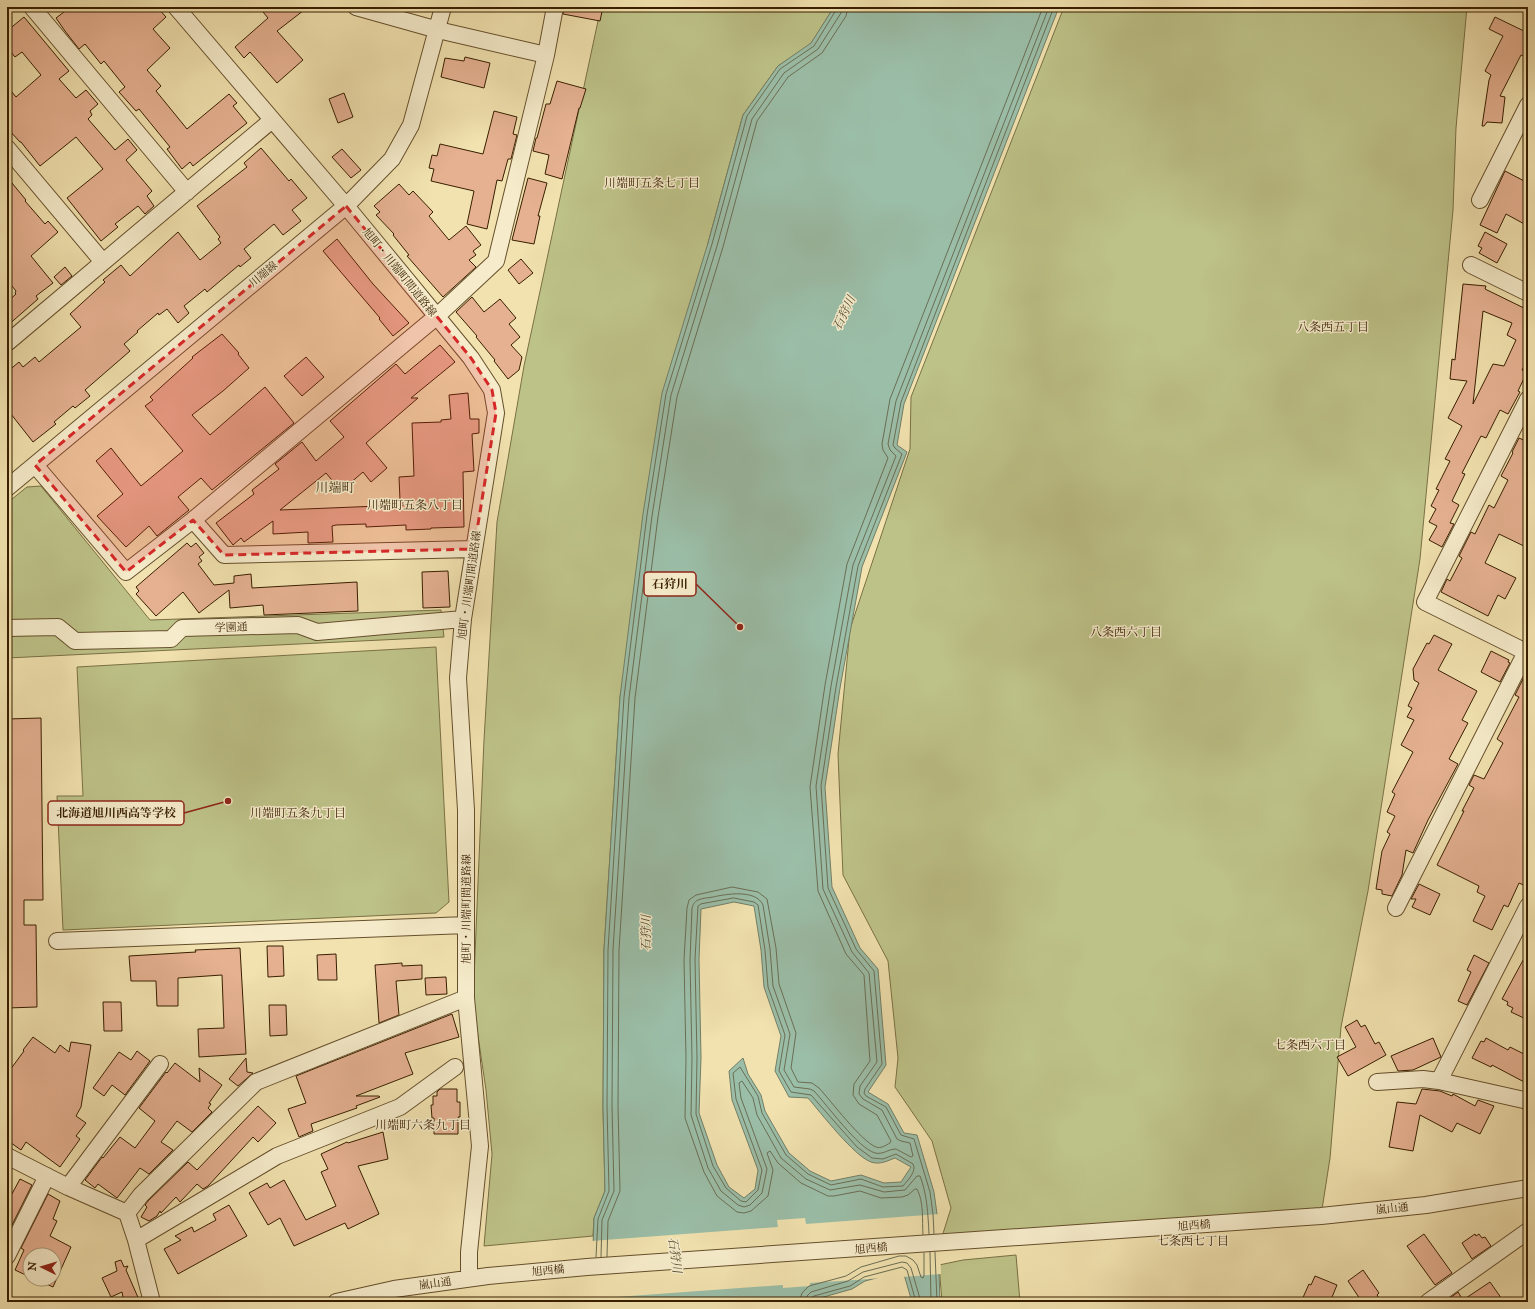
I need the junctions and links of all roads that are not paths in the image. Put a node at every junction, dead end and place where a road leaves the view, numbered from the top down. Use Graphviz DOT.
graph roads {
  1 [pos="32,7"];
  2 [pos="176,7"];
  3 [pos="356,7"];
  4 [pos="443,7"];
  5 [pos="555,7"];
  6 [pos="438,30"];
  7 [pos="546,55"];
  8 [pos="1528,105"];
  9 [pos="272,120"];
  10 [pos="7,148"];
  11 [pos="187,192"];
  12 [pos="1480,200"];
  13 [pos="346,206"];
  14 [pos="103,262"];
  15 [pos="1472,264"];
  16 [pos="1528,293"];
  17 [pos="436,317"];
  18 [pos="7,343"];
  19 [pos="1528,399"];
  20 [pos="35,465"];
  21 [pos="7,488"];
  22 [pos="193,520"];
  23 [pos="474,549"];
  24 [pos="463,619"];
  25 [pos="7,628"];
  26 [pos="1527,651"];
  27 [pos="1528,906"];
  28 [pos="1396,908"];
  29 [pos="466,925"];
  30 [pos="57,941"];
  31 [pos="466,998"];
  32 [pos="160,1064"];
  33 [pos="455,1067"];
  34 [pos="1439,1081"];
  35 [pos="1377,1082"];
  36 [pos="1528,1101"];
  37 [pos="7,1156"];
  38 [pos="47,1176"];
  39 [pos="68,1187"];
  40 [pos="1528,1188"];
  41 [pos="128,1213"];
  42 [pos="1254,1221"];
  43 [pos="1528,1231"];
  44 [pos="136,1240"];
  45 [pos="7,1256"];
  46 [pos="488,1276"];
  47 [pos="469,1278"];
  48 [pos="152,1302"];
  49 [pos="336,1302"];
  50 [pos="1428,1302"];
  1 -- 11 [label="street"];
  2 -- 9 [label="street, 旭町・川端町間道路線"];
  3 -- 6 [label="street"];
  4 -- 6 [label="street, 川端線"];
  5 -- 7 [label="street"];
  6 -- 7 [label="street"];
  6 -- 13 [label="street, 川端線"];
  7 -- 17 [label="street"];
  8 -- 12 [label="street"];
  9 -- 11 [label="street"];
  9 -- 13 [label="street, 旭町・川端町間道路線"];
  10 -- 14 [label="street"];
  11 -- 14 [label="street"];
  13 -- 17 [label="street, 旭町・川端町間道路線"];
  13 -- 20 [label="street, 川端線"];
  14 -- 18 [label="street"];
  15 -- 16 [label="street"];
  17 -- 22 [label="street"];
  17 -- 23 [label="street, 旭町・川端町間道路線"];
  19 -- 26 [label="street"];
  20 -- 21 [label="street, 川端線"];
  20 -- 22 [label="street"];
  22 -- 23 [label="street"];
  23 -- 24 [label="street, 旭町・川端町間道路線"];
  24 -- 25 [label="street, 学園通"];
  24 -- 29 [label="street, 旭町・川端町間道路線"];
  26 -- 28 [label="street"];
  27 -- 34 [label="street"];
  29 -- 30 [label="street"];
  29 -- 31 [label="street, 旭町・川端町間道路線"];
  31 -- 41 [label="street"];
  31 -- 47 [label="street, 旭町・川端町間道路線"];
  32 -- 39 [label="street"];
  33 -- 44 [label="street"];
  34 -- 35 [label="street"];
  34 -- 36 [label="street"];
  37 -- 38 [label="street"];
  38 -- 39 [label="street"];
  38 -- 45 [label="street"];
  39 -- 41 [label="street"];
  40 -- 42 [label="street, 嵐山通"];
  41 -- 44 [label="street"];
  42 -- 46 [label="street, 旭西橋"];
  43 -- 50 [label="street"];
  44 -- 48 [label="street"];
  46 -- 47 [label="street, 嵐山通"];
  47 -- 49 [label="street, 嵐山通"];
}
